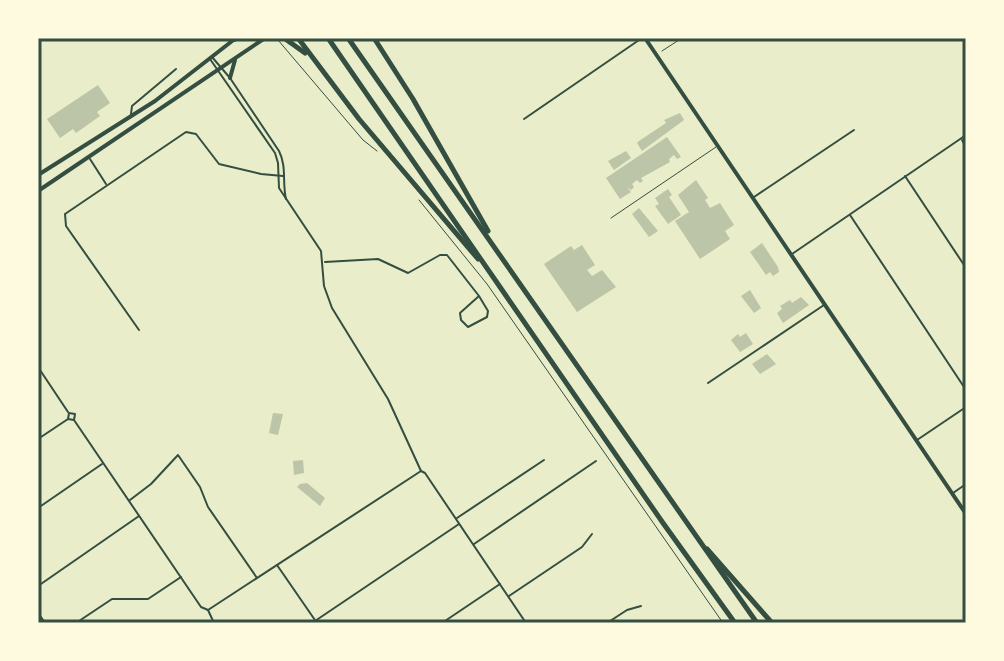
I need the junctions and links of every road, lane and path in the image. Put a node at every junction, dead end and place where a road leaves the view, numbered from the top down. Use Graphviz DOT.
graph roads {
  1 [pos="236,38"];
  2 [pos="265,38"];
  3 [pos="282,38"];
  4 [pos="298,38"];
  5 [pos="328,38"];
  6 [pos="348,38"];
  7 [pos="374,38"];
  8 [pos="644,38"];
  9 [pos="682,38"];
  10 [pos="657,55"];
  11 [pos="309,56"];
  12 [pos="236,57"];
  13 [pos="211,58"];
  14 [pos="220,68"];
  15 [pos="176,69"];
  16 [pos="230,78"];
  17 [pos="131,116"];
  18 [pos="524,119"];
  19 [pos="854,130"];
  20 [pos="966,135"];
  21 [pos="961,139"];
  22 [pos="89,141"];
  23 [pos="718,146"];
  24 [pos="966,147"];
  25 [pos="96,152"];
  26 [pos="379,152"];
  27 [pos="88,157"];
  28 [pos="38,175"];
  29 [pos="280,175"];
  30 [pos="905,176"];
  31 [pos="107,185"];
  32 [pos="38,191"];
  33 [pos="418,198"];
  34 [pos="753,198"];
  35 [pos="849,214"];
  36 [pos="611,218"];
  37 [pos="791,255"];
  38 [pos="504,260"];
  39 [pos="323,262"];
  40 [pos="966,268"];
  41 [pos="500,284"];
  42 [pos="479,296"];
  43 [pos="825,305"];
  44 [pos="139,330"];
  45 [pos="38,367"];
  46 [pos="708,383"];
  47 [pos="966,390"];
  48 [pos="966,407"];
  49 [pos="69,413"];
  50 [pos="68,419"];
  51 [pos="74,420"];
  52 [pos="38,439"];
  53 [pos="916,441"];
  54 [pos="544,460"];
  55 [pos="596,461"];
  56 [pos="103,463"];
  57 [pos="419,471"];
  58 [pos="966,484"];
  59 [pos="952,493"];
  60 [pos="129,501"];
  61 [pos="38,508"];
  62 [pos="966,514"];
  63 [pos="139,516"];
  64 [pos="456,519"];
  65 [pos="459,524"];
  66 [pos="691,530"];
  67 [pos="592,534"];
  68 [pos="473,544"];
  69 [pos="277,565"];
  70 [pos="181,577"];
  71 [pos="257,578"];
  72 [pos="500,584"];
  73 [pos="38,586"];
  74 [pos="508,597"];
  75 [pos="641,606"];
  76 [pos="208,610"];
  77 [pos="38,615"];
  78 [pos="316,622"];
  79 [pos="44,623"];
  80 [pos="76,623"];
  81 [pos="214,623"];
  82 [pos="442,623"];
  83 [pos="526,623"];
  84 [pos="607,623"];
  85 [pos="723,623"];
  86 [pos="735,623"];
  87 [pos="757,623"];
  88 [pos="772,623"];
  1 -- 13 [label="main road"];
  2 -- 12 [label="main road"];
  3 -- 11 [label="highway"];
  3 -- 26 [label="path"];
  4 -- 11 [label="highway"];
  5 -- 41 [label="highway"];
  6 -- 38 [label="highway"];
  7 -- 38 [label="highway"];
  8 -- 10 [label="main road"];
  8 -- 18 [label="street"];
  9 -- 10 [label="path"];
  10 -- 23 [label="main road"];
  11 -- 41 [label="highway"];
  12 -- 14 [label="main road"];
  12 -- 16 [label="main road"];
  13 -- 14 [label="street"];
  13 -- 17 [label="main road"];
  14 -- 16 [label="street"];
  14 -- 25 [label="main road"];
  14 -- 29 [label="street"];
  15 -- 17 [label="street"];
  16 -- 29 [label="street"];
  17 -- 22 [label="main road"];
  19 -- 34 [label="street"];
  20 -- 21 [label="street"];
  21 -- 24 [label="street"];
  21 -- 30 [label="street"];
  22 -- 25 [label="main road"];
  22 -- 28 [label="main road"];
  23 -- 34 [label="main road"];
  23 -- 36 [label="lane"];
  25 -- 27 [label="main road"];
  27 -- 31 [label="street"];
  27 -- 32 [label="main road"];
  29 -- 31 [label="street"];
  29 -- 39 [label="street"];
  30 -- 35 [label="street"];
  30 -- 40 [label="street"];
  31 -- 44 [label="street"];
  33 -- 85 [label="path"];
  34 -- 37 [label="main road"];
  35 -- 37 [label="street"];
  35 -- 47 [label="street"];
  37 -- 43 [label="main road"];
  38 -- 66 [label="highway"];
  39 -- 42 [label="street"];
  39 -- 57 [label="street"];
  41 -- 86 [label="highway"];
  42 -- 42 [label="street"];
  43 -- 46 [label="street"];
  43 -- 53 [label="main road"];
  45 -- 49 [label="street"];
  48 -- 53 [label="street"];
  49 -- 50 [label="street"];
  49 -- 51 [label="street"];
  50 -- 51 [label="street"];
  50 -- 52 [label="street"];
  51 -- 56 [label="street"];
  53 -- 59 [label="main road"];
  54 -- 64 [label="street"];
  55 -- 68 [label="street"];
  56 -- 60 [label="street"];
  56 -- 61 [label="street"];
  57 -- 64 [label="street"];
  57 -- 69 [label="street"];
  58 -- 59 [label="street"];
  59 -- 62 [label="main road"];
  60 -- 63 [label="street"];
  60 -- 71 [label="street"];
  63 -- 70 [label="street"];
  63 -- 73 [label="street"];
  64 -- 65 [label="street"];
  65 -- 68 [label="street"];
  65 -- 78 [label="street"];
  66 -- 87 [label="highway"];
  66 -- 88 [label="highway"];
  67 -- 74 [label="street"];
  68 -- 72 [label="street"];
  69 -- 71 [label="street"];
  69 -- 78 [label="street"];
  70 -- 76 [label="street"];
  70 -- 80 [label="street"];
  71 -- 76 [label="street"];
  72 -- 74 [label="street"];
  72 -- 82 [label="street"];
  74 -- 83 [label="street"];
  75 -- 84 [label="street"];
  76 -- 81 [label="street"];
  77 -- 79 [label="main road"];
}
